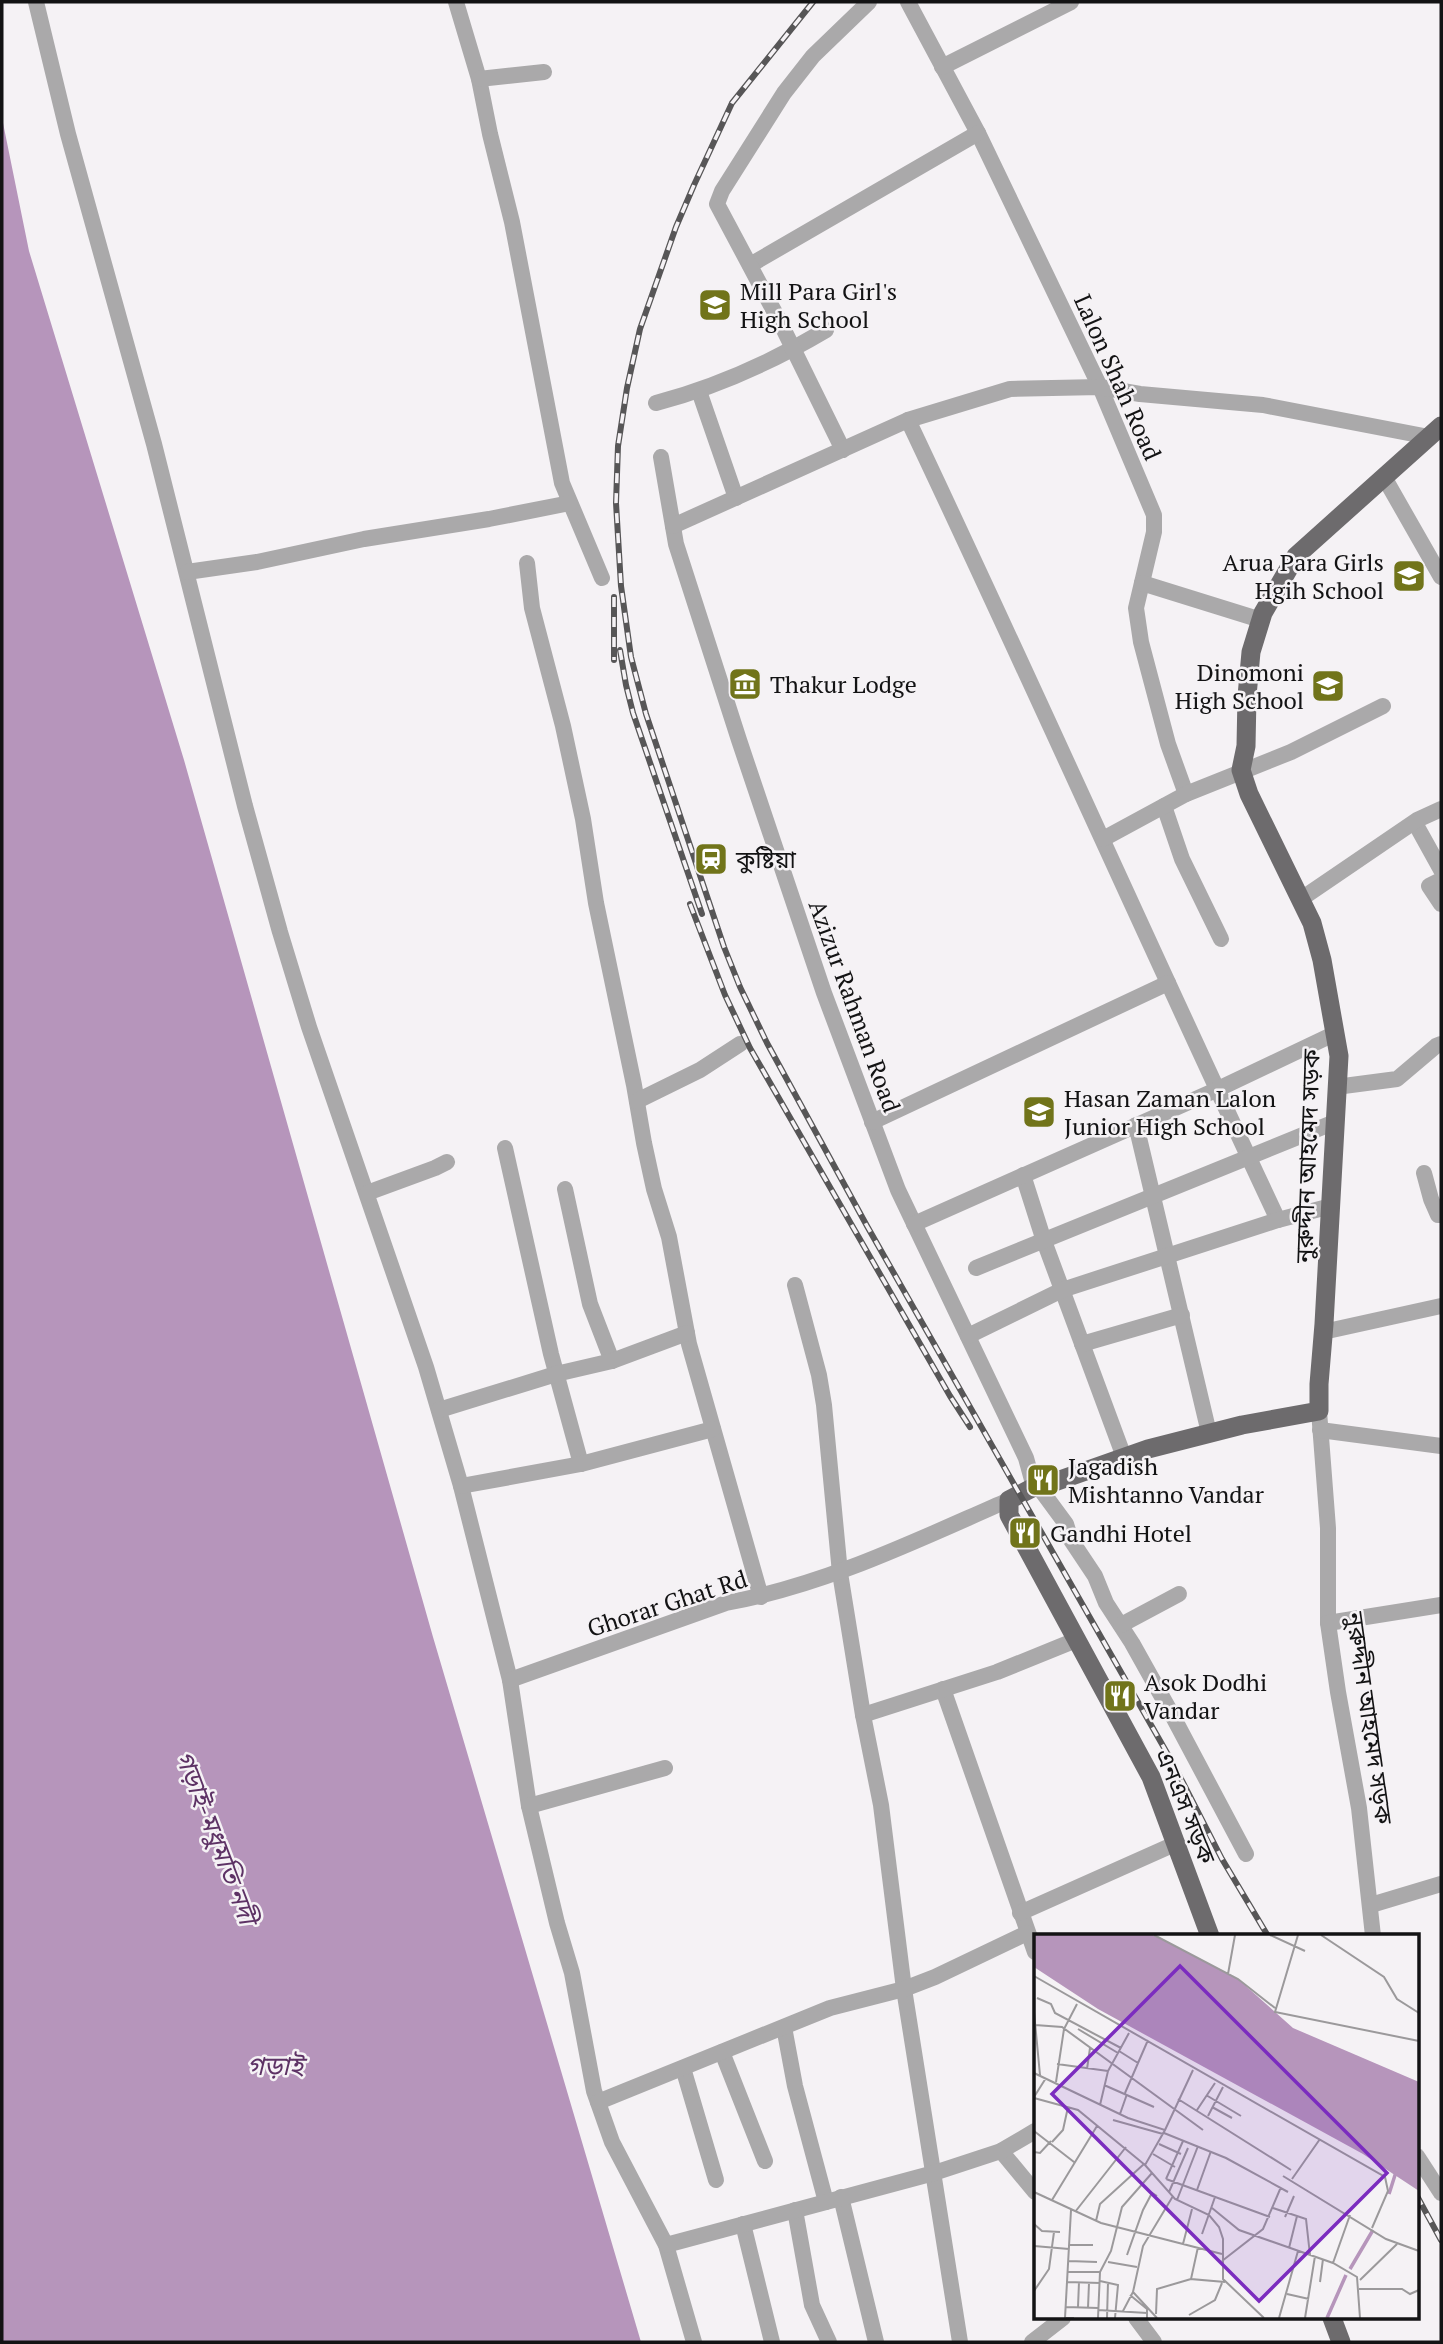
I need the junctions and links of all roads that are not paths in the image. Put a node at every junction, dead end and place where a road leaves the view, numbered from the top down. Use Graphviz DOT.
graph roads {
  1 [pos="36,2"];
  2 [pos="456,2"];
  3 [pos="869,2"];
  4 [pos="908,2"];
  5 [pos="1070,2"];
  6 [pos="942,67"];
  7 [pos="544,72"];
  8 [pos="480,79"];
  9 [pos="978,133"];
  10 [pos="750,265"];
  11 [pos="826,330"];
  12 [pos="793,350"];
  13 [pos="1100,387"];
  14 [pos="699,391"];
  15 [pos="656,403"];
  16 [pos="908,420"];
  17 [pos="1435,431"];
  18 [pos="843,450"];
  19 [pos="661,457"];
  20 [pos="1384,477"];
  21 [pos="736,498"];
  22 [pos="570,503"];
  23 [pos="673,526"];
  24 [pos="527,563"];
  25 [pos="187,572"];
  26 [pos="1441,577"];
  27 [pos="602,578"];
  28 [pos="1142,583"];
  29 [pos="1261,620"];
  30 [pos="1383,706"];
  31 [pos="1241,770"];
  32 [pos="1186,794"];
  33 [pos="1164,806"];
  34 [pos="1441,809"];
  35 [pos="1415,823"];
  36 [pos="1103,839"];
  37 [pos="1441,870"];
  38 [pos="1441,880"];
  39 [pos="1301,899"];
  40 [pos="1441,904"];
  41 [pos="1221,939"];
  42 [pos="1168,983"];
  43 [pos="1336,1033"];
  44 [pos="740,1044"];
  45 [pos="1441,1044"];
  46 [pos="1336,1087"];
  47 [pos="1216,1090"];
  48 [pos="637,1101"];
  49 [pos="872,1122"];
  50 [pos="1335,1122"];
  51 [pos="1136,1125"];
  52 [pos="505,1148"];
  53 [pos="1249,1158"];
  54 [pos="447,1162"];
  55 [pos="1424,1173"];
  56 [pos="1023,1175"];
  57 [pos="565,1189"];
  58 [pos="367,1193"];
  59 [pos="1153,1196"];
  60 [pos="1331,1206"];
  61 [pos="1441,1215"];
  62 [pos="1278,1220"];
  63 [pos="914,1224"];
  64 [pos="1044,1241"];
  65 [pos="1168,1256"];
  66 [pos="976,1268"];
  67 [pos="795,1285"];
  68 [pos="1062,1290"];
  69 [pos="1441,1306"];
  70 [pos="1182,1315"];
  71 [pos="1323,1332"];
  72 [pos="687,1333"];
  73 [pos="968,1336"];
  74 [pos="1082,1345"];
  75 [pos="612,1361"];
  76 [pos="556,1374"];
  77 [pos="439,1410"];
  78 [pos="1320,1420"];
  79 [pos="713,1429"];
  80 [pos="1209,1433"];
  81 [pos="1441,1446"];
  82 [pos="1124,1457"];
  83 [pos="581,1464"];
  84 [pos="461,1486"];
  85 [pos="1036,1486"];
  86 [pos="1009,1500"];
  87 [pos="840,1573"];
  88 [pos="1179,1594"];
  89 [pos="761,1597"];
  90 [pos="1441,1605"];
  91 [pos="1328,1623"];
  92 [pos="1121,1625"];
  93 [pos="1076,1640"];
  94 [pos="510,1680"];
  95 [pos="943,1689"];
  96 [pos="863,1715"];
  97 [pos="665,1768"];
  98 [pos="529,1806"];
  99 [pos="1177,1843"];
  100 [pos="1246,1854"];
  101 [pos="1441,1884"];
  102 [pos="1371,1905"];
  103 [pos="1020,1913"];
  104 [pos="1027,1933"];
  105 [pos="1209,1934"];
  106 [pos="1373,1934"];
  107 [pos="1034,1950"];
  108 [pos="904,1989"];
  109 [pos="784,2027"];
  110 [pos="722,2052"];
  111 [pos="683,2068"];
  112 [pos="598,2102"];
  113 [pos="1034,2132"];
  114 [pos="1001,2151"];
  115 [pos="1418,2156"];
  116 [pos="765,2161"];
  117 [pos="1435,2170"];
  118 [pos="934,2173"];
  119 [pos="716,2180"];
  120 [pos="1034,2191"];
  121 [pos="1441,2193"];
  122 [pos="834,2199"];
  123 [pos="795,2210"];
  124 [pos="743,2224"];
  125 [pos="666,2245"];
  126 [pos="1060,2320"];
  127 [pos="1138,2320"];
  128 [pos="1333,2320"];
  129 [pos="694,2342"];
  130 [pos="772,2342"];
  131 [pos="829,2342"];
  132 [pos="876,2342"];
  133 [pos="960,2342"];
  134 [pos="1032,2342"];
  135 [pos="1154,2342"];
  136 [pos="1341,2342"];
  1 -- 25 [label="street"];
  2 -- 8 [label="street"];
  3 -- 10 [label="street"];
  4 -- 6 [label="street, Lalon Shah Road"];
  5 -- 6 [label="street"];
  6 -- 9 [label="street, Lalon Shah Road"];
  7 -- 8 [label="street"];
  8 -- 22 [label="street"];
  9 -- 10 [label="street"];
  9 -- 13 [label="street, Lalon Shah Road"];
  10 -- 12 [label="street"];
  11 -- 12 [label="street"];
  12 -- 14 [label="street"];
  12 -- 18 [label="street"];
  13 -- 16 [label="street"];
  13 -- 17 [label="street"];
  13 -- 28 [label="street, Lalon Shah Road"];
  14 -- 15 [label="street"];
  14 -- 21 [label="street"];
  16 -- 18 [label="street"];
  16 -- 36 [label="street"];
  17 -- 20 [label="main road, নুরুদ্দীন আহমেদ সড়ক"];
  18 -- 21 [label="street"];
  19 -- 23 [label="street, Azizur Rahman Road"];
  20 -- 26 [label="street"];
  20 -- 29 [label="main road, নুরুদ্দীন আহমেদ সড়ক"];
  21 -- 23 [label="street"];
  22 -- 25 [label="street"];
  22 -- 27 [label="street"];
  23 -- 49 [label="street, Azizur Rahman Road"];
  24 -- 48 [label="street"];
  25 -- 58 [label="street"];
  28 -- 29 [label="street"];
  28 -- 32 [label="street, Lalon Shah Road"];
  29 -- 31 [label="main road, নুরুদ্দীন আহমেদ সড়ক"];
  30 -- 31 [label="street"];
  31 -- 32 [label="street"];
  31 -- 39 [label="main road, নুরুদ্দীন আহমেদ সড়ক"];
  32 -- 33 [label="street"];
  33 -- 36 [label="street"];
  33 -- 41 [label="street"];
  34 -- 35 [label="street"];
  35 -- 37 [label="street"];
  35 -- 39 [label="street"];
  36 -- 42 [label="street"];
  38 -- 40 [label="street"];
  39 -- 43 [label="main road, নুরুদ্দীন আহমেদ সড়ক"];
  42 -- 47 [label="street"];
  42 -- 49 [label="street"];
  43 -- 46 [label="main road, নুরুদ্দীন আহমেদ সড়ক"];
  43 -- 47 [label="street"];
  44 -- 48 [label="street"];
  45 -- 46 [label="street"];
  46 -- 50 [label="main road, নুরুদ্দীন আহমেদ সড়ক"];
  47 -- 51 [label="street"];
  47 -- 53 [label="street"];
  48 -- 72 [label="street"];
  49 -- 63 [label="street, Azizur Rahman Road"];
  50 -- 53 [label="street"];
  50 -- 60 [label="main road, নুরুদ্দীন আহমেদ সড়ক"];
  51 -- 56 [label="street"];
  51 -- 59 [label="street"];
  52 -- 76 [label="street"];
  53 -- 59 [label="street"];
  53 -- 62 [label="street"];
  54 -- 58 [label="street"];
  55 -- 61 [label="street"];
  56 -- 63 [label="street"];
  56 -- 64 [label="street"];
  57 -- 75 [label="street"];
  58 -- 77 [label="street"];
  59 -- 64 [label="street"];
  59 -- 65 [label="street"];
  60 -- 62 [label="street"];
  60 -- 71 [label="main road, নুরুদ্দীন আহমেদ সড়ক"];
  62 -- 65 [label="street"];
  63 -- 73 [label="street, Azizur Rahman Road"];
  64 -- 66 [label="street"];
  64 -- 68 [label="street"];
  65 -- 68 [label="street"];
  65 -- 70 [label="street"];
  67 -- 87 [label="street"];
  68 -- 73 [label="street"];
  68 -- 74 [label="street"];
  69 -- 71 [label="street"];
  70 -- 74 [label="street"];
  70 -- 80 [label="street"];
  71 -- 78 [label="main road, নুরুদ্দীন আহমেদ সড়ক"];
  72 -- 75 [label="street"];
  72 -- 79 [label="street"];
  73 -- 85 [label="street, Azizur Rahman Road"];
  74 -- 82 [label="street"];
  75 -- 76 [label="street"];
  76 -- 77 [label="street"];
  76 -- 83 [label="street"];
  77 -- 84 [label="street"];
  78 -- 80 [label="main road"];
  78 -- 81 [label="street"];
  78 -- 91 [label="street, নুরুদ্দীন আহমেদ সড়ক"];
  79 -- 83 [label="street"];
  79 -- 89 [label="street"];
  80 -- 82 [label="main road"];
  82 -- 85 [label="main road"];
  83 -- 84 [label="street"];
  84 -- 94 [label="street"];
  85 -- 86 [label="main road"];
  85 -- 92 [label="street, Azizur Rahman Road"];
  86 -- 87 [label="street, Ghorar Ghat Rd"];
  86 -- 93 [label="main road, এনএস সড়ক"];
  87 -- 89 [label="street, Ghorar Ghat Rd"];
  87 -- 96 [label="street"];
  88 -- 92 [label="street"];
  89 -- 94 [label="street, Ghorar Ghat Rd"];
  90 -- 91 [label="street"];
  91 -- 102 [label="street, নুরুদ্দীন আহমেদ সড়ক"];
  92 -- 100 [label="street, Azizur Rahman Road"];
  93 -- 95 [label="street"];
  93 -- 99 [label="main road, এনএস সড়ক"];
  94 -- 98 [label="street"];
  95 -- 96 [label="street"];
  95 -- 103 [label="street"];
  96 -- 108 [label="street"];
  97 -- 98 [label="street"];
  98 -- 112 [label="street"];
  99 -- 103 [label="street"];
  99 -- 105 [label="main road, এনএস সড়ক"];
  101 -- 102 [label="street"];
  102 -- 106 [label="street, নুরুদ্দীন আহমেদ সড়ক"];
  103 -- 104 [label="street"];
  104 -- 107 [label="street"];
  104 -- 108 [label="street"];
  108 -- 109 [label="street"];
  108 -- 118 [label="street"];
  109 -- 110 [label="street"];
  109 -- 122 [label="street"];
  110 -- 111 [label="street"];
  110 -- 116 [label="street"];
  111 -- 112 [label="street"];
  111 -- 119 [label="street"];
  112 -- 125 [label="street"];
  113 -- 114 [label="street"];
  114 -- 118 [label="street"];
  114 -- 120 [label="street"];
  115 -- 117 [label="street"];
  117 -- 121 [label="street"];
  118 -- 122 [label="street"];
  118 -- 133 [label="street"];
  122 -- 123 [label="street"];
  122 -- 132 [label="street"];
  123 -- 124 [label="street"];
  123 -- 131 [label="street"];
  124 -- 125 [label="street"];
  124 -- 130 [label="street"];
  125 -- 129 [label="street"];
  126 -- 134 [label="street"];
  127 -- 135 [label="street"];
  128 -- 136 [label="main road"];
}
